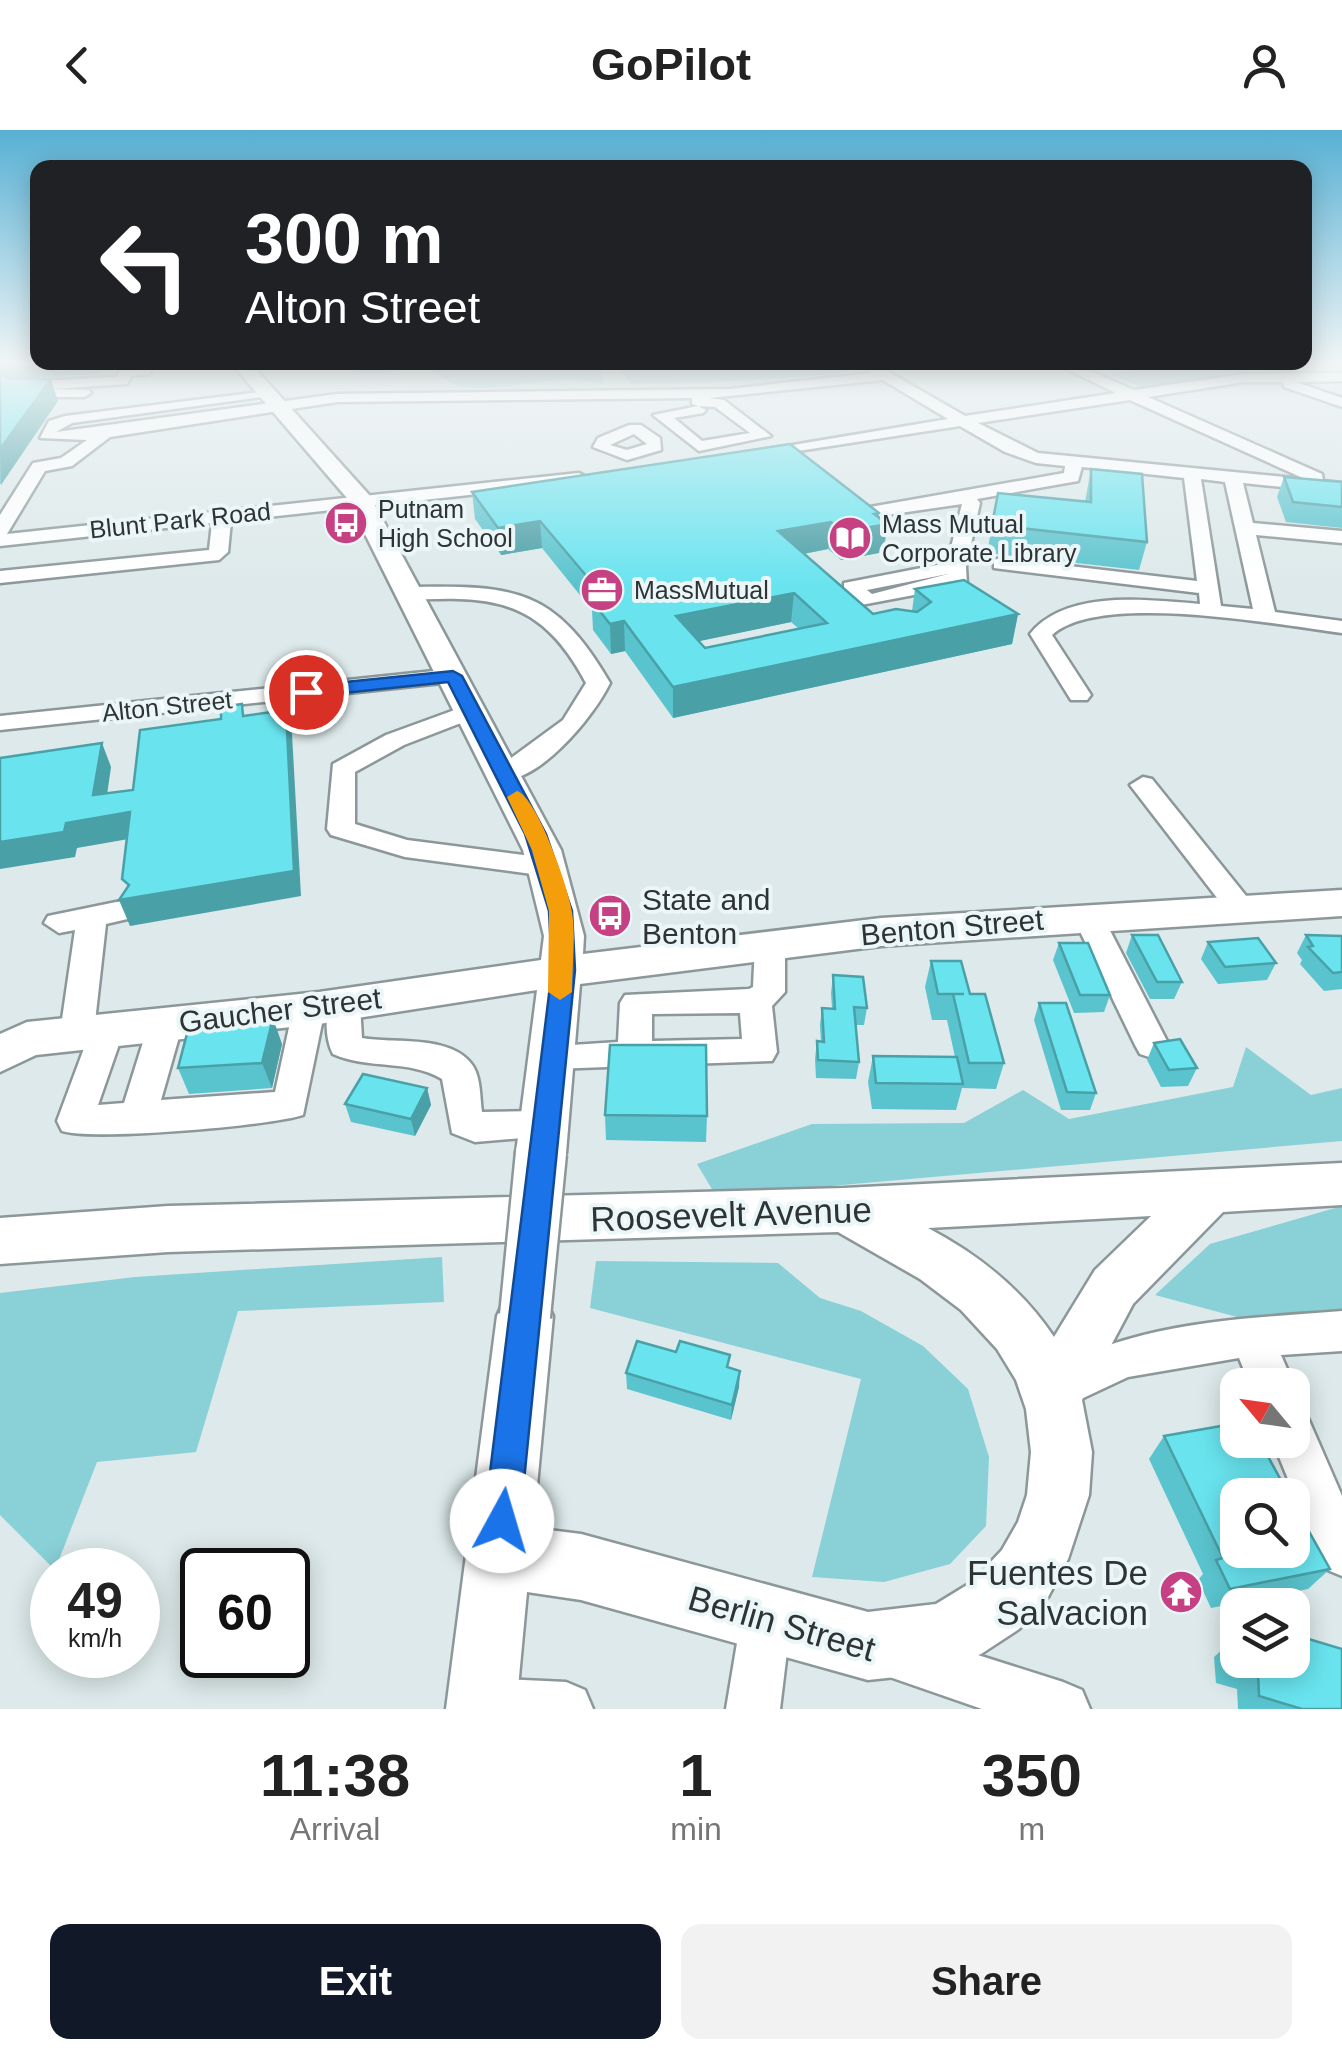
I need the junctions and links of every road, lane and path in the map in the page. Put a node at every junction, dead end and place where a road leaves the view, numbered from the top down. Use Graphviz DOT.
graph roads {
  1 [pos="103,438"];
  2 [pos="307,438"];
  3 [pos="688,438"];
  4 [pos="751,438"];
  5 [pos="859,438"];
  6 [pos="993,438"];
  7 [pos="1231,438"];
  8 [pos="734,440"];
  9 [pos="750,454"];
  10 [pos="693,462"];
  11 [pos="1074,463"];
  12 [pos="1192,474"];
  13 [pos="590,477"];
  14 [pos="1234,478"];
  15 [pos="1340,488"];
  16 [pos="962,496"];
  17 [pos="361,501"];
  18 [pos="159,502"];
  19 [pos="124,506"];
  20 [pos="859,514"];
  21 [pos="222,516"];
  22 [pos="198,518"];
  23 [pos="3,525"];
  24 [pos="1245,528"];
  25 [pos="1342,538"];
  26 [pos="0,540"];
  27 [pos="1002,564"];
  28 [pos="0,577"];
  29 [pos="1208,588"];
  30 [pos="410,593"];
  31 [pos="1211,611"];
  32 [pos="1266,618"];
  33 [pos="892,622"];
  34 [pos="1342,627"];
  35 [pos="453,676"];
  36 [pos="1080,695"];
  37 [pos="471,710"];
  38 [pos="0,723"];
  39 [pos="504,774"];
  40 [pos="1143,784"];
  41 [pos="548,866"];
  42 [pos="1342,902"];
  43 [pos="1241,909"];
  44 [pos="1088,916"];
  45 [pos="59,923"];
  46 [pos="770,945"];
  47 [pos="564,970"];
  48 [pos="755,1001"];
  49 [pos="326,1007"];
  50 [pos="166,1023"];
  51 [pos="92,1032"];
  52 [pos="1152,1045"];
  53 [pos="0,1054"];
  54 [pos="635,1054"];
  55 [pos="553,1056"];
  56 [pos="138,1117"];
  57 [pos="543,1139"];
  58 [pos="1342,1184"];
  59 [pos="1210,1192"];
  60 [pos="844,1210"];
  61 [pos="0,1241"];
  62 [pos="1342,1331"];
  63 [pos="1253,1340"];
  64 [pos="1265,1368"];
  65 [pos="1054,1393"];
  66 [pos="1302,1458"];
  67 [pos="1342,1552"];
  68 [pos="498,1556"];
  69 [pos="766,1618"];
  70 [pos="868,1646"];
  71 [pos="481,1707"];
  72 [pos="566,1709"];
  73 [pos="752,1709"];
  74 [pos="1062,1709"];
  1 -- 23 [label="street"];
  2 -- 17 [label="main road"];
  3 -- 8 [label="street"];
  4 -- 8 [label="street"];
  5 -- 9 [label="street"];
  6 -- 11 [label="street"];
  7 -- 15 [label="street"];
  8 -- 9 [label="street"];
  9 -- 10 [label="street"];
  11 -- 12 [label="street"];
  11 -- 16 [label="street"];
  12 -- 14 [label="street"];
  12 -- 29 [label="street"];
  13 -- 17 [label="street, Blunt Park Road"];
  14 -- 15 [label="street"];
  14 -- 24 [label="street"];
  16 -- 20 [label="street"];
  16 -- 33 [label="street"];
  17 -- 21 [label="street, Blunt Park Road"];
  17 -- 30 [label="main road"];
  18 -- 22 [label="street"];
  19 -- 23 [label="street"];
  21 -- 22 [label="street, Blunt Park Road"];
  21 -- 28 [label="street"];
  22 -- 26 [label="street, Blunt Park Road"];
  24 -- 25 [label="street"];
  24 -- 32 [label="street"];
  27 -- 29 [label="street"];
  29 -- 31 [label="street"];
  30 -- 35 [label="main road"];
  30 -- 39 [label="street"];
  31 -- 32 [label="street"];
  31 -- 36 [label="street"];
  32 -- 34 [label="street"];
  35 -- 37 [label="main road"];
  35 -- 38 [label="street, Alton Street"];
  37 -- 39 [label="main road"];
  37 -- 41 [label="street"];
  39 -- 41 [label="main road"];
  40 -- 43 [label="street"];
  41 -- 47 [label="main road"];
  42 -- 43 [label="main road, Benton Street"];
  43 -- 44 [label="main road, Benton Street"];
  44 -- 46 [label="main road, Benton Street"];
  44 -- 52 [label="street"];
  45 -- 51 [label="street"];
  46 -- 47 [label="main road, Benton Street"];
  46 -- 48 [label="street"];
  47 -- 49 [label="main road, Gaucher Street"];
  47 -- 55 [label="main road"];
  48 -- 54 [label="street"];
  48 -- 54 [label="street"];
  49 -- 50 [label="main road, Gaucher Street"];
  49 -- 56 [label="street"];
  49 -- 57 [label="street"];
  50 -- 51 [label="main road, Gaucher Street"];
  50 -- 56 [label="street"];
  51 -- 53 [label="main road, Gaucher Street"];
  51 -- 56 [label="street"];
  54 -- 55 [label="street"];
  55 -- 57 [label="main road"];
  57 -- 68 [label="main road, bridge"];
  58 -- 59 [label="main road, Roosevelt Avenue"];
  59 -- 60 [label="main road, Roosevelt Avenue"];
  59 -- 65 [label="main road"];
  60 -- 61 [label="main road, Roosevelt Avenue"];
  60 -- 65 [label="main road"];
  62 -- 63 [label="street"];
  63 -- 64 [label="street"];
  63 -- 65 [label="street"];
  65 -- 70 [label="main road"];
  66 -- 67 [label="street"];
  68 -- 69 [label="main road, Berlin Street"];
  68 -- 71 [label="main road"];
  69 -- 70 [label="main road, Berlin Street"];
  69 -- 73 [label="street"];
  70 -- 74 [label="street, Berlin Street"];
  71 -- 72 [label="street"];
}
